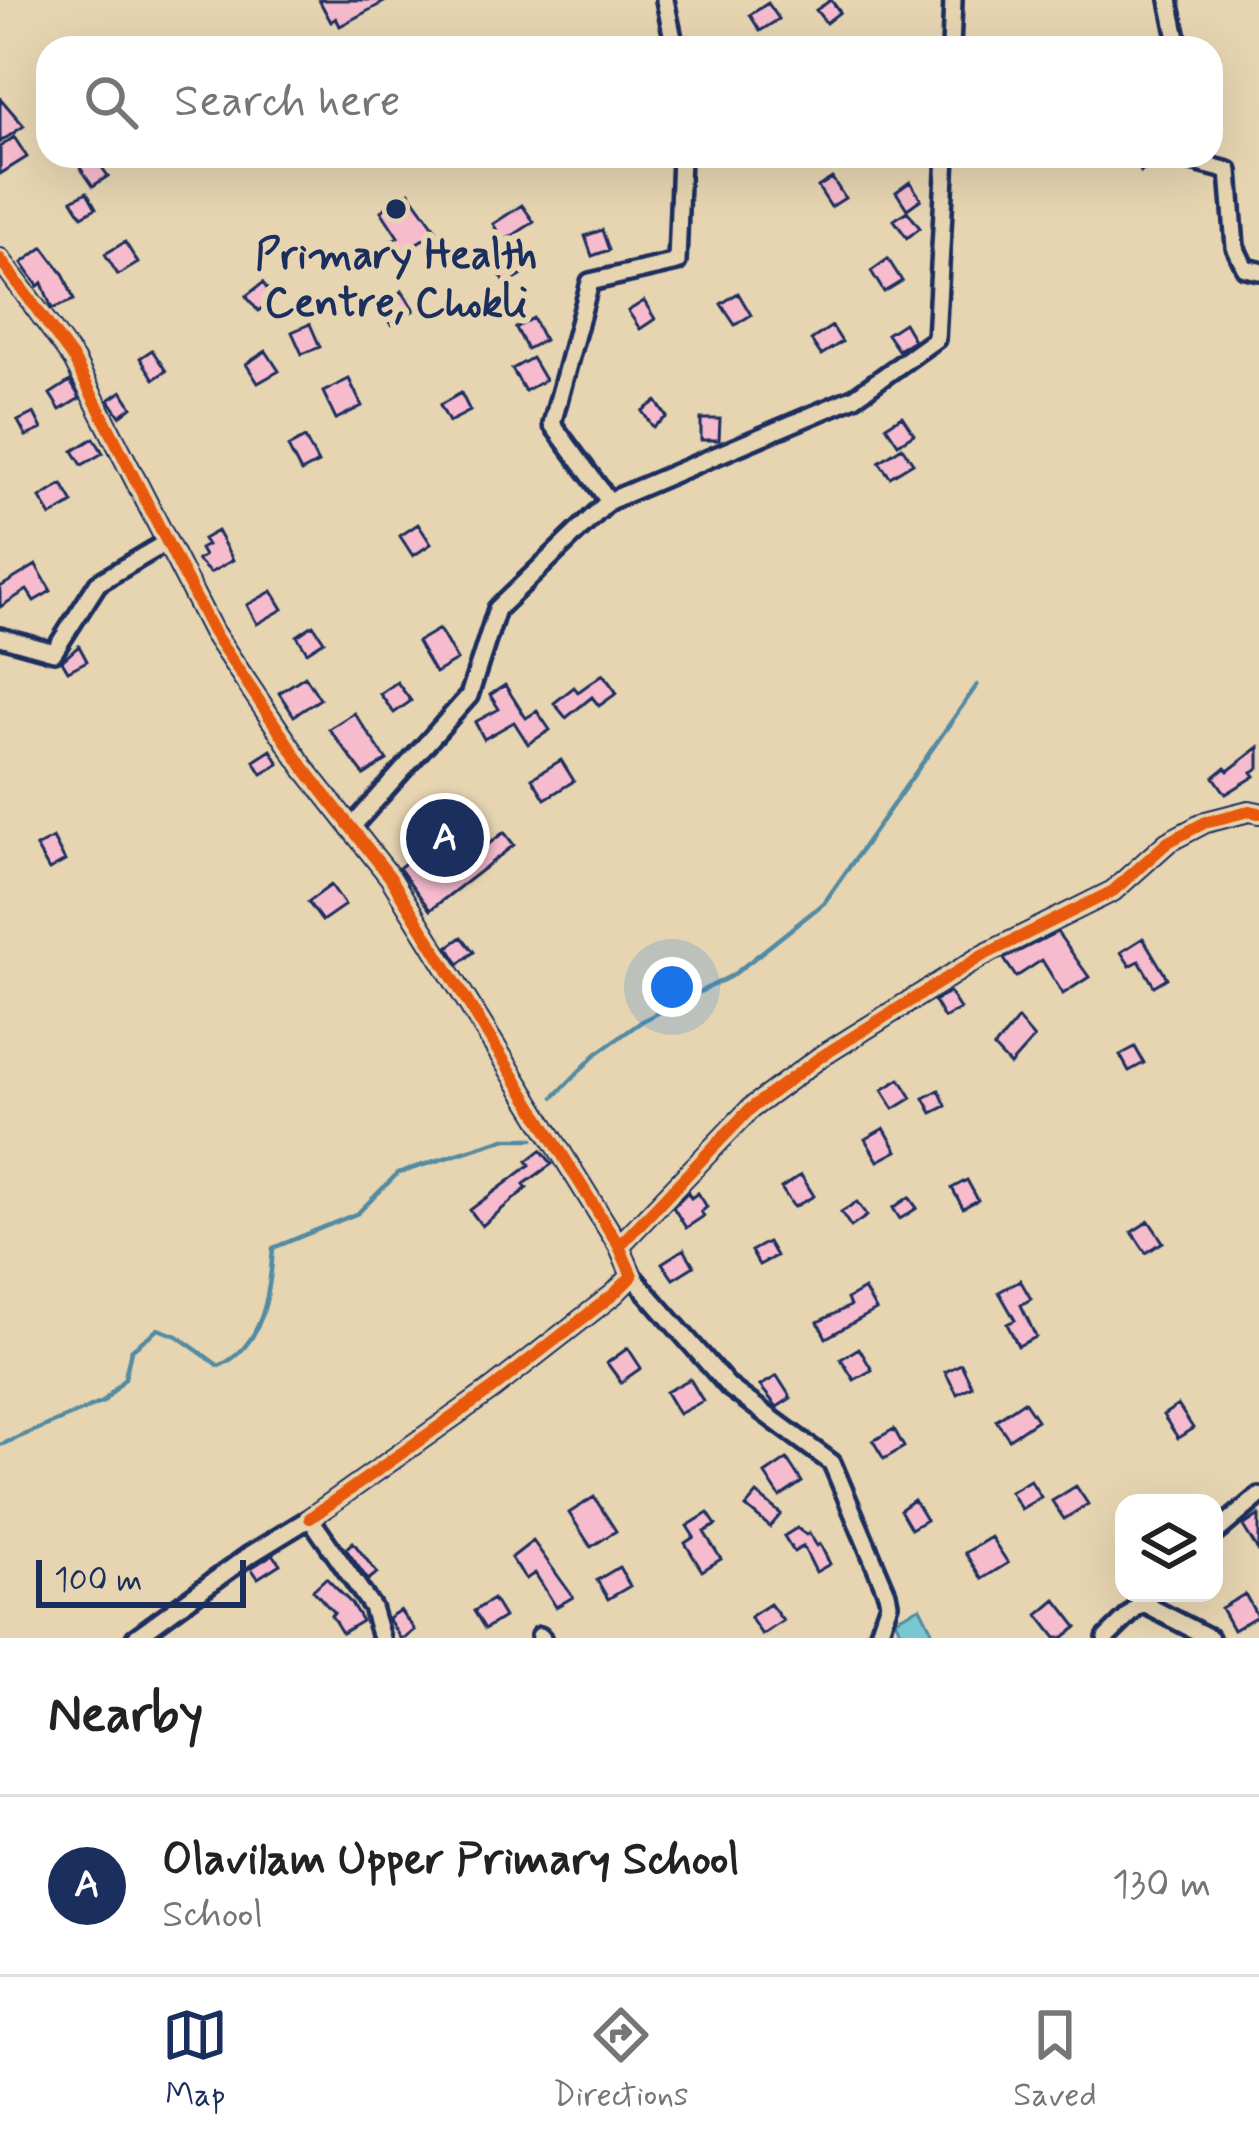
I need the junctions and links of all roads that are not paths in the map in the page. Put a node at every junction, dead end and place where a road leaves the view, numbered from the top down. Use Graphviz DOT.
graph roads {
  1 [pos="665,0"];
  2 [pos="953,0"];
  3 [pos="1169,0"];
  4 [pos="672,36"];
  5 [pos="952,36"];
  6 [pos="1176,36"];
  7 [pos="681,168"];
  8 [pos="945,168"];
  9 [pos="1218,168"];
  10 [pos="0,259"];
  11 [pos="1259,271"];
  12 [pos="609,501"];
  13 [pos="167,542"];
  14 [pos="0,637"];
  15 [pos="1259,812"];
  16 [pos="351,828"];
  17 [pos="619,1246"];
  18 [pos="632,1276"];
  19 [pos="1259,1496"];
  20 [pos="310,1518"];
  21 [pos="1223,1526"];
  22 [pos="1143,1602"];
  23 [pos="1153,1602"];
  24 [pos="135,1638"];
  25 [pos="381,1638"];
  26 [pos="877,1638"];
  27 [pos="1106,1638"];
  28 [pos="1210,1638"];
  1 -- 4 [label="street"];
  2 -- 5 [label="street"];
  3 -- 6 [label="street"];
  7 -- 12 [label="street"];
  8 -- 12 [label="street"];
  9 -- 11 [label="street"];
  10 -- 13 [label="street"];
  12 -- 16 [label="street"];
  13 -- 14 [label="street"];
  13 -- 16 [label="street"];
  15 -- 17 [label="street"];
  16 -- 17 [label="street"];
  17 -- 18 [label="street"];
  18 -- 20 [label="street"];
  18 -- 26 [label="street"];
  19 -- 21 [label="street"];
  20 -- 24 [label="street"];
  20 -- 25 [label="street"];
  22 -- 27 [label="street"];
  23 -- 28 [label="street"];
}
